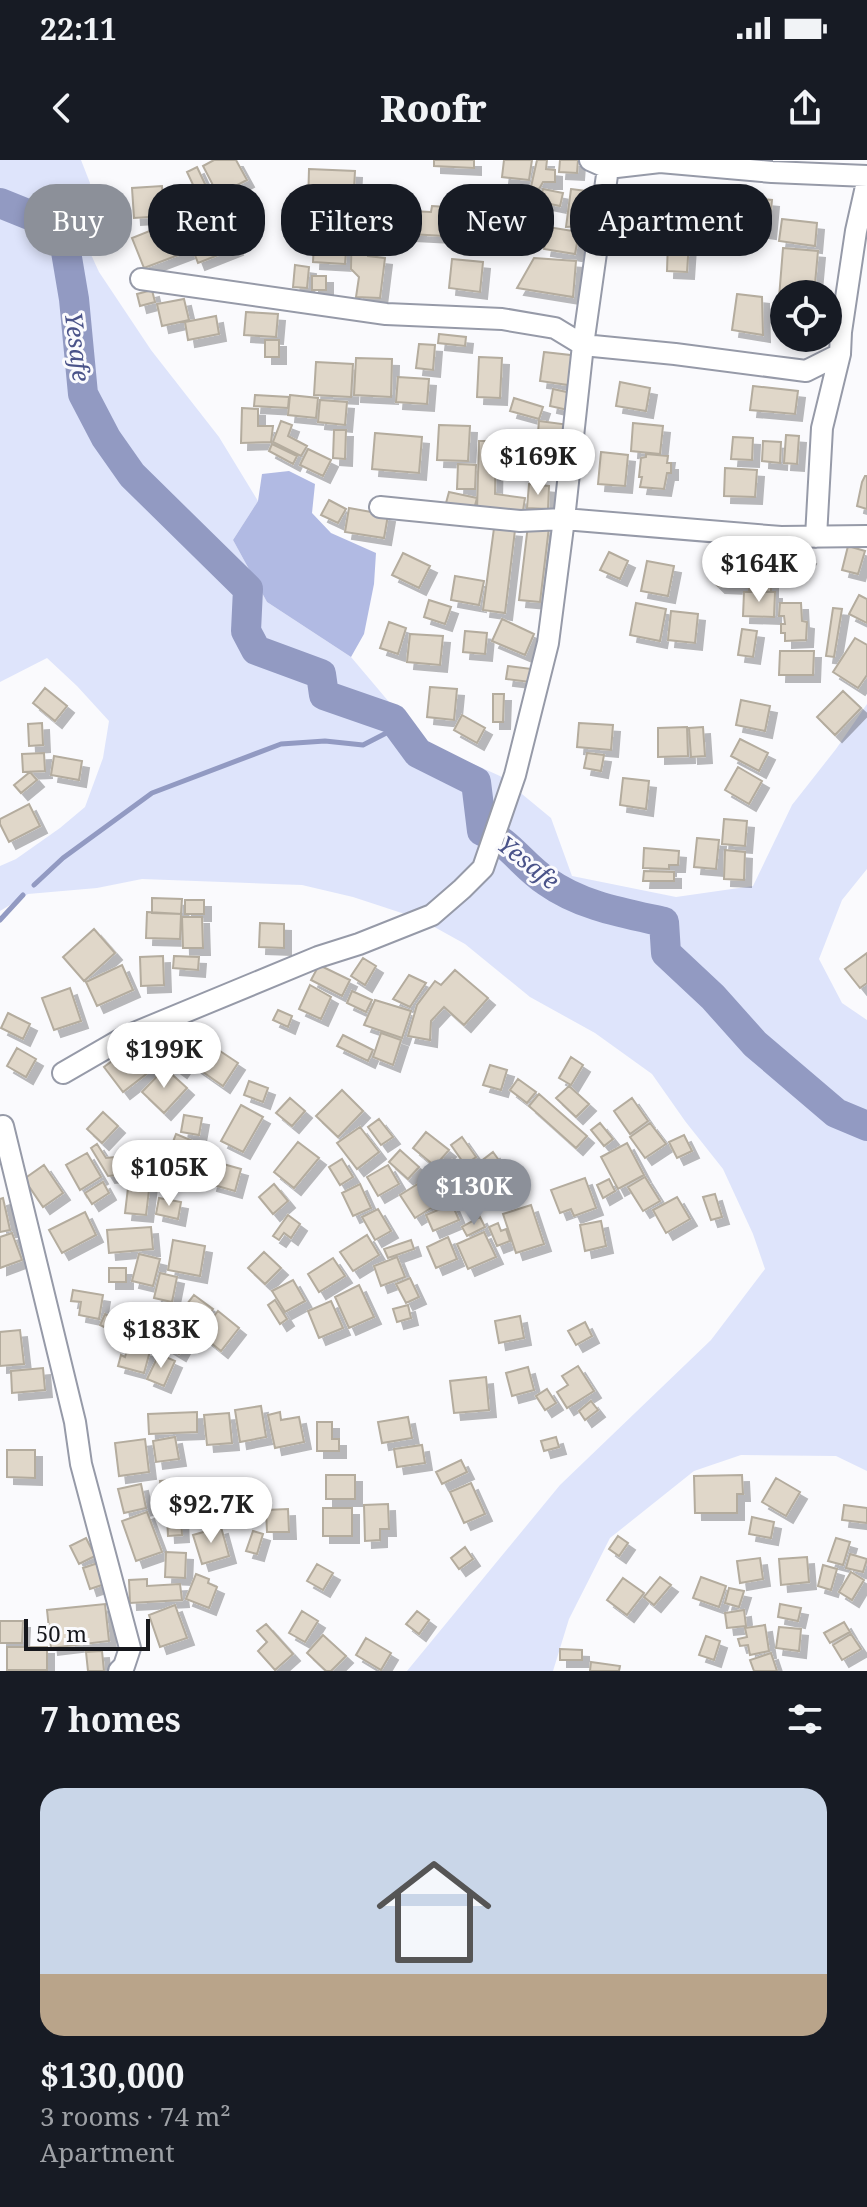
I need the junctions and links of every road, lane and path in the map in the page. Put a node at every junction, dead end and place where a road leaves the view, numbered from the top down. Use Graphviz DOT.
graph roads {
  1 [pos="599,164"];
  2 [pos="867,179"];
  3 [pos="141,279"];
  4 [pos="583,345"];
  5 [pos="840,354"];
  6 [pos="380,507"];
  7 [pos="564,519"];
  8 [pos="867,536"];
  9 [pos="816,537"];
  10 [pos="63,1073"];
  11 [pos="3,1126"];
  12 [pos="119,1671"];
  1 -- 2 [label="street"];
  1 -- 4 [label="street"];
  2 -- 5 [label="street"];
  3 -- 4 [label="street"];
  4 -- 5 [label="street"];
  4 -- 7 [label="street"];
  5 -- 9 [label="street"];
  6 -- 7 [label="street"];
  7 -- 9 [label="street"];
  7 -- 10 [label="street"];
  8 -- 9 [label="street"];
  11 -- 12 [label="street"];
}
